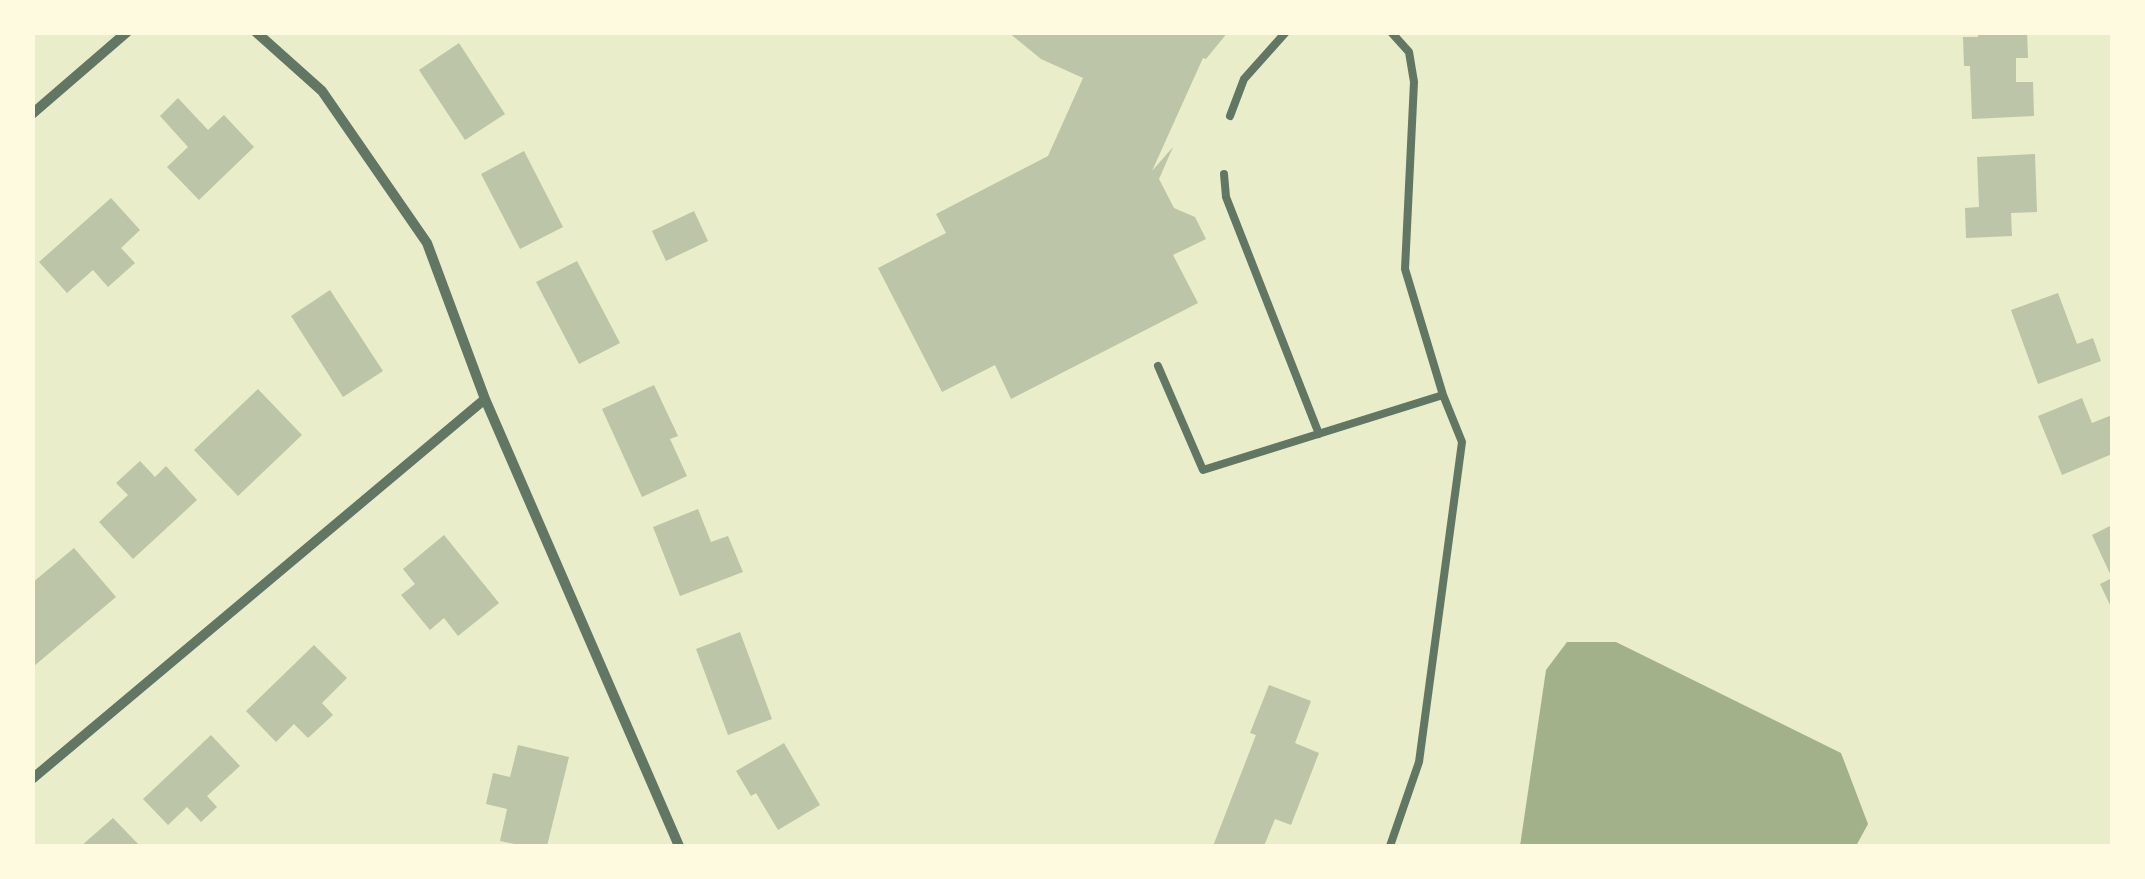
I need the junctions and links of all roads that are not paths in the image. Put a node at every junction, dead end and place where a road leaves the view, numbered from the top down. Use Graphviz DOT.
graph roads {
  1 [pos="127,32"];
  2 [pos="256,32"];
  3 [pos="1286,32"];
  4 [pos="1391,32"];
  5 [pos="32,114"];
  6 [pos="1230,116"];
  7 [pos="1224,174"];
  8 [pos="1158,366"];
  9 [pos="1443,395"];
  10 [pos="484,400"];
  11 [pos="1319,434"];
  12 [pos="32,779"];
  13 [pos="679,846"];
  14 [pos="1390,846"];
  1 -- 5 [label="street"];
  2 -- 10 [label="street"];
  3 -- 6 [label="lane"];
  4 -- 9 [label="lane"];
  7 -- 11 [label="lane"];
  8 -- 11 [label="lane"];
  9 -- 11 [label="lane"];
  9 -- 14 [label="lane"];
  10 -- 12 [label="street"];
  10 -- 13 [label="street"];
}
